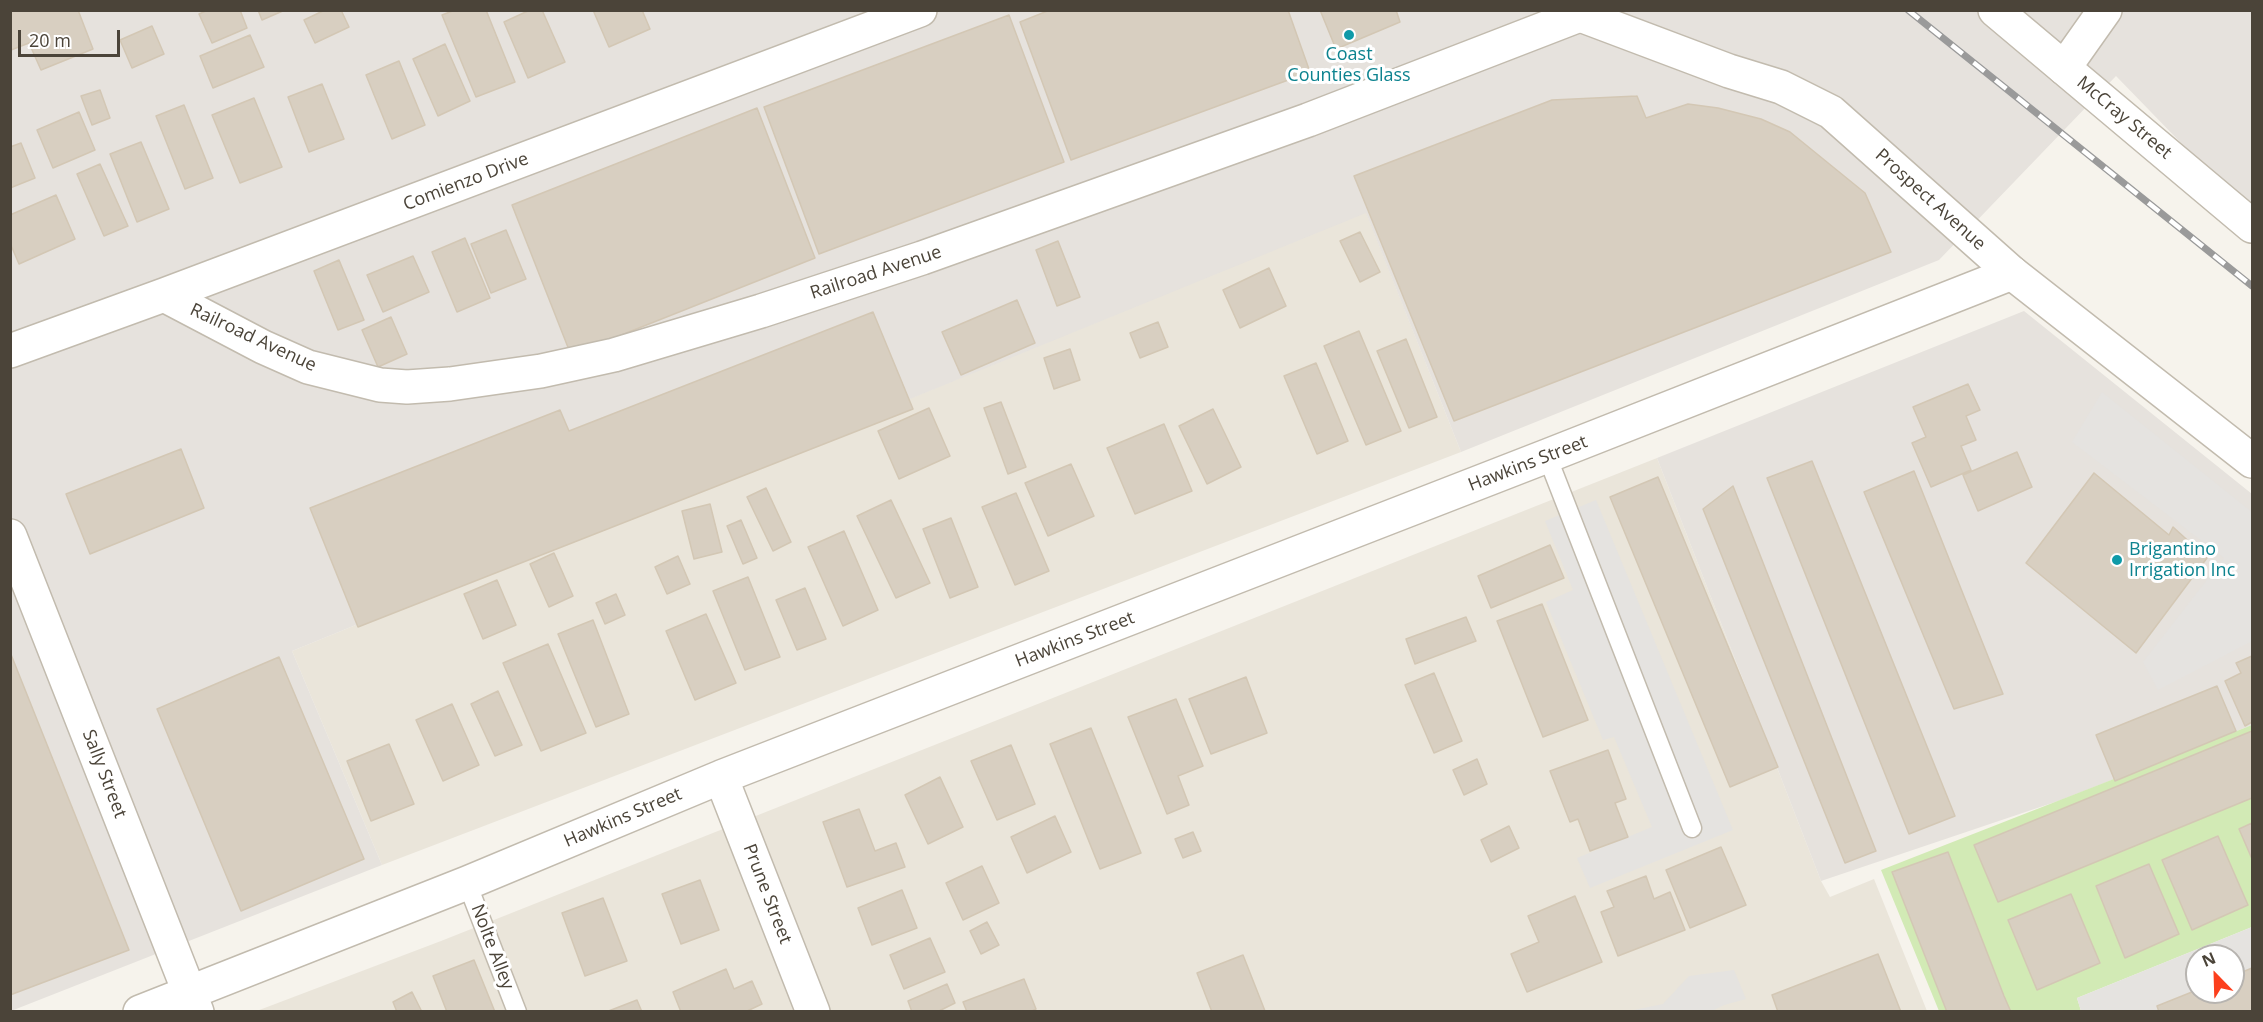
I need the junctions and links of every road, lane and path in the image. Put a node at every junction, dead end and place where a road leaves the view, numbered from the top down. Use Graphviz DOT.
graph roads {
  1 [pos="920,10"];
  2 [pos="1995,10"];
  3 [pos="2105,10"];
  4 [pos="1572,13"];
  5 [pos="2064,68"];
  6 [pos="2253,226"];
  7 [pos="2012,273"];
  8 [pos="164,295"];
  9 [pos="10,351"];
  10 [pos="1547,456"];
  11 [pos="2253,461"];
  12 [pos="10,536"];
  13 [pos="721,777"];
  14 [pos="1692,828"];
  15 [pos="467,883"];
  16 [pos="193,1002"];
  17 [pos="140,1011"];
  18 [pos="517,1011"];
  19 [pos="813,1011"];
  1 -- 8 [label="street, Comienzo Drive"];
  2 -- 5 [label="street, McCray Street"];
  3 -- 5 [label="street"];
  4 -- 7 [label="street, Prospect Avenue"];
  4 -- 8 [label="street, Railroad Avenue"];
  5 -- 6 [label="street, McCray Street"];
  7 -- 10 [label="street, Hawkins Street"];
  7 -- 11 [label="street, Prospect Avenue"];
  8 -- 9 [label="street, Comienzo Drive"];
  10 -- 13 [label="street, Hawkins Street"];
  10 -- 14 [label="lane"];
  12 -- 16 [label="street, Sally Street"];
  13 -- 15 [label="street, Hawkins Street"];
  13 -- 19 [label="street, Prune Street"];
  15 -- 16 [label="street, Hawkins Street"];
  15 -- 18 [label="lane, Nolte Alley"];
  16 -- 17 [label="street, Hawkins Street"];
}
